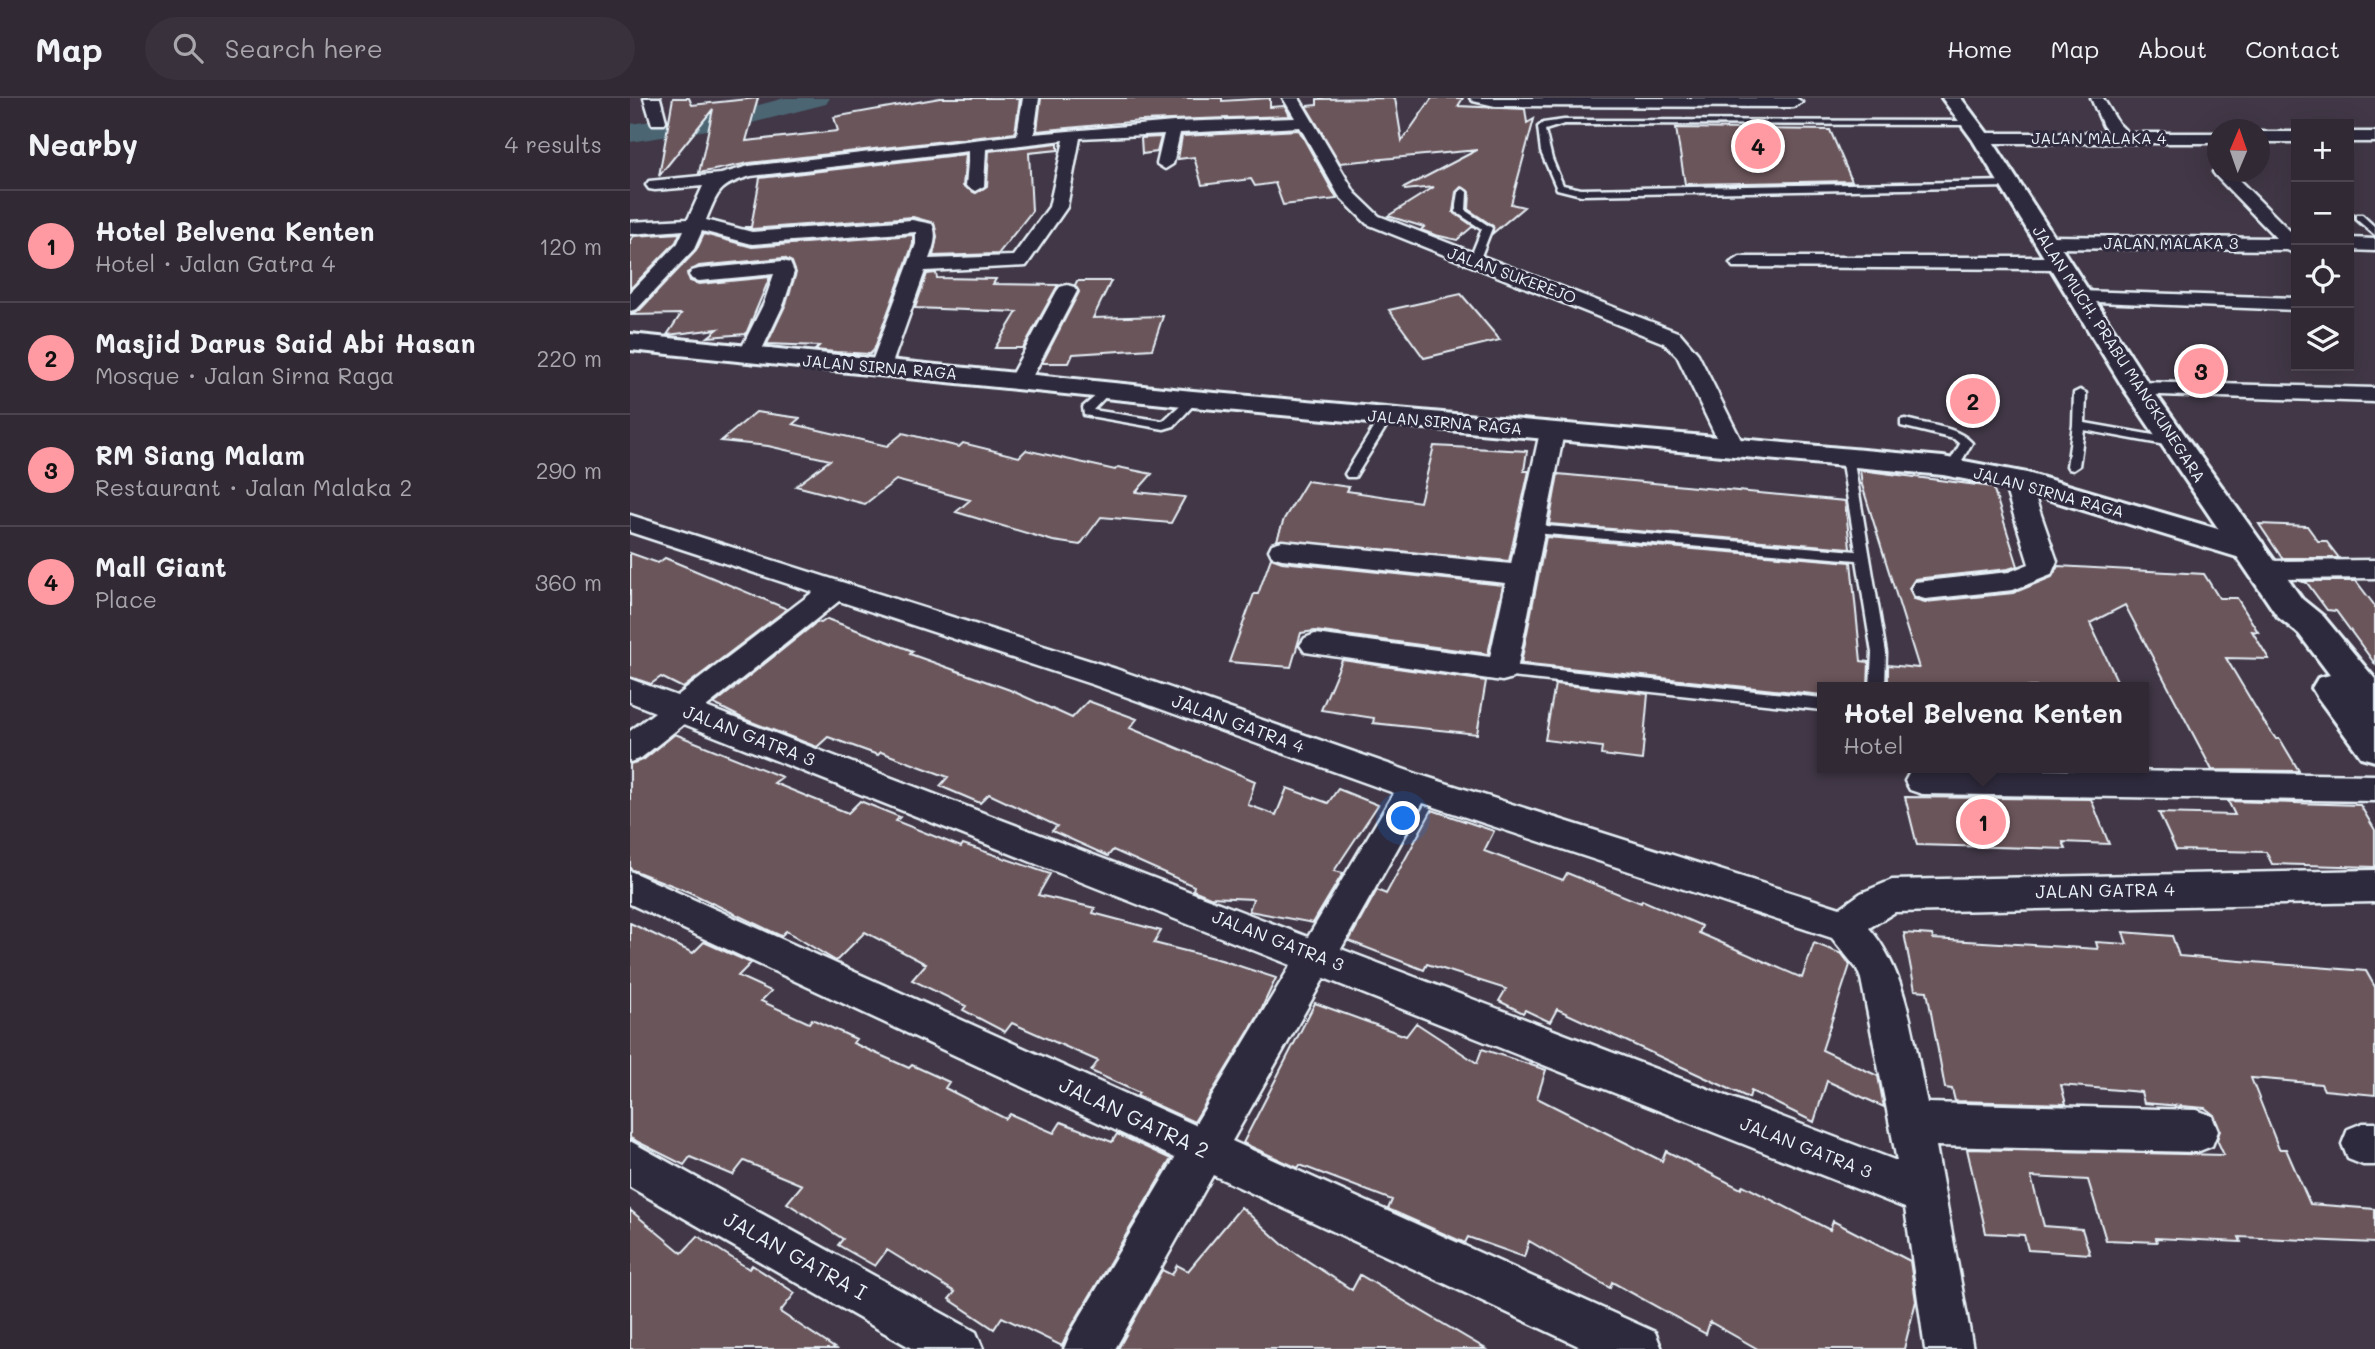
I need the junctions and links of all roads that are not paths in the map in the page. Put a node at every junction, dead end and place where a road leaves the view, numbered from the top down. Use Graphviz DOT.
graph roads {
  1 [pos="652,98"];
  2 [pos="1031,98"];
  3 [pos="1291,98"];
  4 [pos="1478,98"];
  5 [pos="1951,98"];
  6 [pos="1568,99"];
  7 [pos="2096,100"];
  8 [pos="1795,104"];
  9 [pos="658,121"];
  10 [pos="1304,122"];
  11 [pos="1174,127"];
  12 [pos="1976,130"];
  13 [pos="1073,134"];
  14 [pos="2270,137"];
  15 [pos="2291,137"];
  16 [pos="2354,137"];
  17 [pos="2375,137"];
  18 [pos="1025,138"];
  19 [pos="2124,138"];
  20 [pos="2189,138"];
  21 [pos="2207,138"];
  22 [pos="978,144"];
  23 [pos="2207,157"];
  24 [pos="1166,164"];
  25 [pos="722,179"];
  26 [pos="2232,182"];
  27 [pos="2010,184"];
  28 [pos="655,185"];
  29 [pos="975,186"];
  30 [pos="1463,192"];
  31 [pos="2359,217"];
  32 [pos="696,226"];
  33 [pos="630,228"];
  34 [pos="2375,232"];
  35 [pos="2291,241"];
  36 [pos="2354,244"];
  37 [pos="2291,245"];
  38 [pos="2375,245"];
  39 [pos="2052,252"];
  40 [pos="1474,261"];
  41 [pos="1740,263"];
  42 [pos="917,265"];
  43 [pos="699,275"];
  44 [pos="1067,291"];
  45 [pos="2078,297"];
  46 [pos="2291,304"];
  47 [pos="630,305"];
  48 [pos="630,342"];
  49 [pos="749,355"];
  50 [pos="881,367"];
  51 [pos="1019,381"];
  52 [pos="2138,389"];
  53 [pos="2080,393"];
  54 [pos="2375,395"];
  55 [pos="1386,417"];
  56 [pos="1905,422"];
  57 [pos="2080,425"];
  58 [pos="1552,432"];
  59 [pos="2176,443"];
  60 [pos="1732,447"];
  61 [pos="1847,457"];
  62 [pos="2073,466"];
  63 [pos="1952,468"];
  64 [pos="1351,474"];
  65 [pos="2016,480"];
  66 [pos="630,523"];
  67 [pos="1534,529"];
  68 [pos="1282,550"];
  69 [pos="1862,556"];
  70 [pos="2258,560"];
  71 [pos="2375,569"];
  72 [pos="1523,575"];
  73 [pos="1925,589"];
  74 [pos="834,590"];
  75 [pos="2290,608"];
  76 [pos="1315,645"];
  77 [pos="1502,670"];
  78 [pos="1878,682"];
  79 [pos="630,690"];
  80 [pos="1817,703"];
  81 [pos="2375,706"];
  82 [pos="681,710"];
  83 [pos="2375,746"];
  84 [pos="630,749"];
  85 [pos="1922,781"];
  86 [pos="1415,787"];
  87 [pos="2375,788"];
  88 [pos="2375,886"];
  89 [pos="630,887"];
  90 [pos="1852,935"];
  91 [pos="1316,955"];
  92 [pos="1910,1124"];
  93 [pos="2197,1131"];
  94 [pos="1204,1149"];
  95 [pos="630,1163"];
  96 [pos="1925,1194"];
  97 [pos="960,1349"];
  98 [pos="1088,1349"];
  99 [pos="1638,1349"];
  100 [pos="1949,1349"];
  1 -- 9 [label="street"];
  2 -- 18 [label="street"];
  3 -- 10 [label="street, JALAN SUKEREJO"];
  4 -- 6 [label="street"];
  5 -- 12 [label="street, JALAN MUCH. PRABU MANGKUNEGARA"];
  6 -- 8 [label="street"];
  7 -- 19 [label="street"];
  10 -- 11 [label="street"];
  10 -- 40 [label="street, JALAN SUKEREJO"];
  11 -- 13 [label="street"];
  11 -- 24 [label="street"];
  12 -- 19 [label="street, JALAN MALAKA 4"];
  12 -- 27 [label="street, JALAN MUCH. PRABU MANGKUNEGARA"];
  12 -- 27 [label="lane"];
  13 -- 18 [label="street"];
  13 -- 42 [label="street"];
  14 -- 15 [label="street"];
  16 -- 17 [label="street"];
  18 -- 22 [label="street"];
  19 -- 20 [label="street, JALAN MALAKA 4"];
  20 -- 21 [label="street, JALAN MALAKA 4"];
  20 -- 23 [label="street"];
  22 -- 25 [label="street"];
  22 -- 29 [label="street"];
  25 -- 28 [label="street"];
  25 -- 32 [label="street"];
  26 -- 35 [label="street"];
  27 -- 39 [label="street, JALAN MUCH. PRABU MANGKUNEGARA"];
  30 -- 40 [label="lane"];
  31 -- 34 [label="lane"];
  32 -- 33 [label="street"];
  32 -- 42 [label="street"];
  32 -- 47 [label="street"];
  36 -- 38 [label="street"];
  37 -- 39 [label="street, JALAN MALAKA 3"];
  39 -- 41 [label="street, JALAN MALAKA 3"];
  39 -- 45 [label="street, JALAN MUCH. PRABU MANGKUNEGARA"];
  40 -- 60 [label="street, JALAN SUKEREJO"];
  42 -- 50 [label="street"];
  43 -- 49 [label="street"];
  44 -- 51 [label="street"];
  45 -- 46 [label="street"];
  45 -- 52 [label="street, JALAN MUCH. PRABU MANGKUNEGARA"];
  48 -- 49 [label="street, JALAN SIRNA RAGA"];
  49 -- 50 [label="street, JALAN SIRNA RAGA"];
  50 -- 51 [label="street, JALAN SIRNA RAGA"];
  51 -- 55 [label="street, JALAN SIRNA RAGA"];
  52 -- 54 [label="street"];
  52 -- 59 [label="street, JALAN MUCH. PRABU MANGKUNEGARA"];
  53 -- 57 [label="lane"];
  55 -- 58 [label="street, JALAN SIRNA RAGA"];
  55 -- 64 [label="lane"];
  56 -- 63 [label="lane"];
  57 -- 59 [label="lane"];
  57 -- 62 [label="lane"];
  58 -- 60 [label="street, JALAN SIRNA RAGA"];
  58 -- 67 [label="street"];
  59 -- 70 [label="street, JALAN MUCH. PRABU MANGKUNEGARA"];
  60 -- 61 [label="street, JALAN SIRNA RAGA"];
  61 -- 63 [label="street, JALAN SIRNA RAGA"];
  61 -- 69 [label="lane"];
  63 -- 65 [label="street, JALAN SIRNA RAGA"];
  65 -- 70 [label="street, JALAN SIRNA RAGA"];
  65 -- 73 [label="street"];
  66 -- 74 [label="street, JALAN GATRA 4"];
  67 -- 69 [label="lane"];
  67 -- 72 [label="street"];
  68 -- 72 [label="street"];
  69 -- 78 [label="lane"];
  70 -- 71 [label="street"];
  70 -- 75 [label="street, JALAN MUCH. PRABU MANGKUNEGARA"];
  72 -- 77 [label="street"];
  74 -- 82 [label="street"];
  74 -- 86 [label="street, JALAN GATRA 4"];
  75 -- 81 [label="street, JALAN MUCH. PRABU MANGKUNEGARA"];
  75 -- 83 [label="street, JALAN MUCH. PRABU MANGKUNEGARA"];
  76 -- 77 [label="street"];
  77 -- 80 [label="lane"];
  79 -- 82 [label="street, JALAN GATRA 3"];
  82 -- 84 [label="street"];
  82 -- 91 [label="street, JALAN GATRA 3"];
  85 -- 87 [label="street"];
  86 -- 90 [label="street, JALAN GATRA 4"];
  86 -- 91 [label="street"];
  88 -- 90 [label="street, JALAN GATRA 4"];
  89 -- 94 [label="street, JALAN GATRA 2"];
  90 -- 92 [label="street"];
  91 -- 94 [label="street"];
  91 -- 96 [label="street, JALAN GATRA 3"];
  92 -- 93 [label="street"];
  92 -- 96 [label="street"];
  94 -- 98 [label="street"];
  94 -- 99 [label="street, JALAN GATRA 2"];
  95 -- 97 [label="street, JALAN GATRA I"];
  96 -- 100 [label="street"];
}
